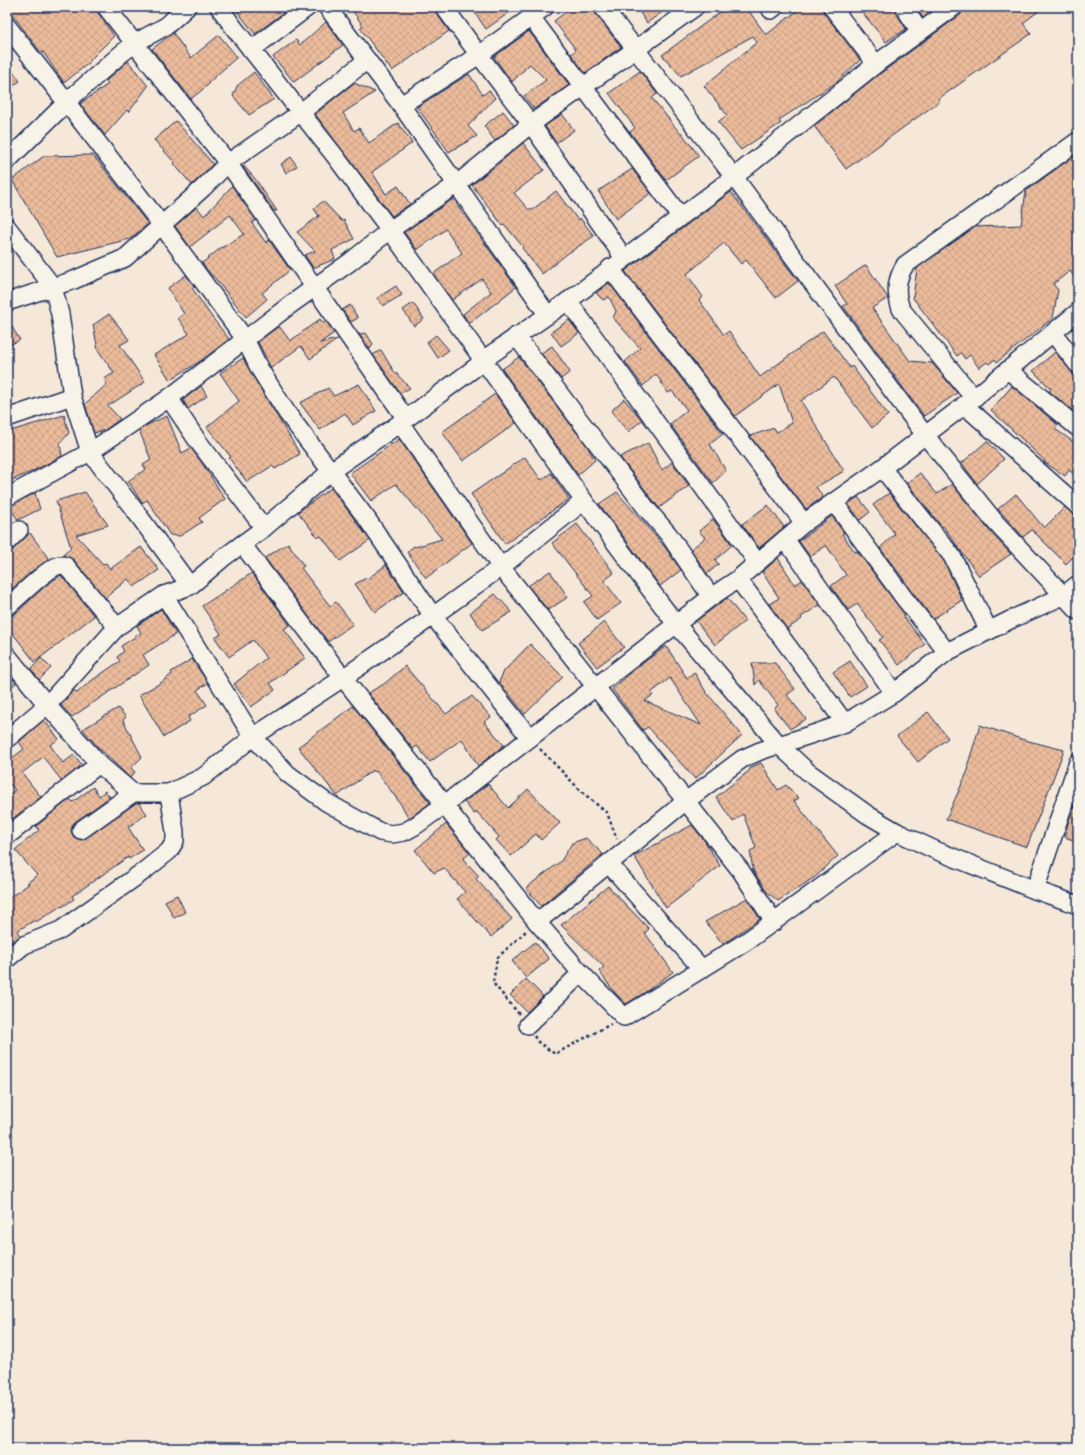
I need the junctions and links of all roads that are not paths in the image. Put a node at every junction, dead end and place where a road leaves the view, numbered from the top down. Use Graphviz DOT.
graph roads {
  1 [pos="106,7"];
  2 [pos="187,7"];
  3 [pos="219,7"];
  4 [pos="308,7"];
  5 [pos="328,7"];
  6 [pos="444,7"];
  7 [pos="603,7"];
  8 [pos="695,7"];
  9 [pos="832,7"];
  10 [pos="904,7"];
  11 [pos="954,7"];
  12 [pos="538,12"];
  13 [pos="7,26"];
  14 [pos="920,32"];
  15 [pos="135,42"];
  16 [pos="635,49"];
  17 [pos="251,50"];
  18 [pos="479,55"];
  19 [pos="367,60"];
  20 [pos="876,64"];
  21 [pos="582,87"];
  22 [pos="67,102"];
  23 [pos="401,105"];
  24 [pos="300,113"];
  25 [pos="531,124"];
  26 [pos="1078,141"];
  27 [pos="7,161"];
  28 [pos="228,163"];
  29 [pos="734,177"];
  30 [pos="457,184"];
  31 [pos="680,216"];
  32 [pos="161,224"];
  33 [pos="7,227"];
  34 [pos="390,230"];
  35 [pos="624,258"];
  36 [pos="610,268"];
  37 [pos="53,287"];
  38 [pos="314,288"];
  39 [pos="568,301"];
  40 [pos="7,302"];
  41 [pos="1078,312"];
  42 [pos="548,314"];
  43 [pos="1053,333"];
  44 [pos="516,336"];
  45 [pos="245,339"];
  46 [pos="483,360"];
  47 [pos="1078,365"];
  48 [pos="1008,370"];
  49 [pos="72,396"];
  50 [pos="169,398"];
  51 [pos="969,401"];
  52 [pos="7,418"];
  53 [pos="403,421"];
  54 [pos="1078,428"];
  55 [pos="925,435"];
  56 [pos="90,452"];
  57 [pos="882,468"];
  58 [pos="331,471"];
  59 [pos="7,497"];
  60 [pos="584,501"];
  61 [pos="834,502"];
  62 [pos="1078,506"];
  63 [pos="804,523"];
  64 [pos="264,528"];
  65 [pos="19,530"];
  66 [pos="785,539"];
  67 [pos="7,542"];
  68 [pos="242,544"];
  69 [pos="757,562"];
  70 [pos="501,567"];
  71 [pos="738,579"];
  72 [pos="1078,584"];
  73 [pos="190,586"];
  74 [pos="164,595"];
  75 [pos="1063,596"];
  76 [pos="712,597"];
  77 [pos="7,607"];
  78 [pos="1078,611"];
  79 [pos="433,616"];
  80 [pos="676,624"];
  81 [pos="117,627"];
  82 [pos="989,631"];
  83 [pos="948,652"];
  84 [pos="7,655"];
  85 [pos="343,678"];
  86 [pos="595,688"];
  87 [pos="894,693"];
  88 [pos="47,705"];
  89 [pos="845,723"];
  90 [pos="253,737"];
  91 [pos="530,738"];
  92 [pos="7,739"];
  93 [pos="778,745"];
  94 [pos="1078,762"];
  95 [pos="99,764"];
  96 [pos="169,793"];
  97 [pos="133,794"];
  98 [pos="686,800"];
  99 [pos="444,804"];
  100 [pos="81,830"];
  101 [pos="897,832"];
  102 [pos="7,836"];
  103 [pos="615,858"];
  104 [pos="1035,890"];
  105 [pos="1078,905"];
  106 [pos="537,922"];
  107 [pos="774,922"];
  108 [pos="7,959"];
  109 [pos="702,969"];
  110 [pos="581,973"];
  111 [pos="528,1025"];
  1 -- 15 [label="street"];
  2 -- 15 [label="street"];
  3 -- 17 [label="street"];
  4 -- 17 [label="street"];
  5 -- 19 [label="street"];
  6 -- 18 [label="street"];
  7 -- 16 [label="street"];
  8 -- 16 [label="street"];
  9 -- 20 [label="street"];
  10 -- 14 [label="street"];
  11 -- 14 [label="street"];
  12 -- 18 [label="street"];
  12 -- 21 [label="street"];
  13 -- 22 [label="street"];
  14 -- 20 [label="street"];
  15 -- 22 [label="street"];
  15 -- 28 [label="street"];
  16 -- 21 [label="street"];
  16 -- 29 [label="street"];
  17 -- 24 [label="street"];
  18 -- 23 [label="street"];
  18 -- 25 [label="street"];
  19 -- 23 [label="street"];
  19 -- 24 [label="street"];
  20 -- 29 [label="street"];
  21 -- 25 [label="street"];
  21 -- 31 [label="street"];
  22 -- 27 [label="street"];
  22 -- 32 [label="street"];
  23 -- 30 [label="street"];
  24 -- 28 [label="street"];
  24 -- 34 [label="street"];
  25 -- 30 [label="street"];
  25 -- 35 [label="street"];
  26 -- 51 [label="street"];
  28 -- 32 [label="street"];
  28 -- 38 [label="street"];
  29 -- 31 [label="street"];
  29 -- 55 [label="street"];
  30 -- 34 [label="street"];
  30 -- 42 [label="street"];
  31 -- 35 [label="street"];
  32 -- 37 [label="street"];
  32 -- 45 [label="street"];
  33 -- 37 [label="street"];
  34 -- 38 [label="street"];
  34 -- 46 [label="street"];
  35 -- 36 [label="street"];
  36 -- 39 [label="street"];
  36 -- 63 [label="street"];
  37 -- 40 [label="street"];
  37 -- 49 [label="street"];
  38 -- 45 [label="street"];
  38 -- 53 [label="street"];
  39 -- 42 [label="street"];
  39 -- 69 [label="street"];
  41 -- 43 [label="street"];
  42 -- 44 [label="street"];
  43 -- 47 [label="street"];
  43 -- 48 [label="street"];
  44 -- 46 [label="street"];
  44 -- 76 [label="street"];
  45 -- 50 [label="street"];
  45 -- 58 [label="street"];
  46 -- 53 [label="street"];
  46 -- 60 [label="street"];
  48 -- 51 [label="street"];
  48 -- 54 [label="street"];
  49 -- 52 [label="street"];
  49 -- 56 [label="street"];
  50 -- 56 [label="street"];
  50 -- 64 [label="street"];
  51 -- 55 [label="street"];
  51 -- 62 [label="street"];
  53 -- 58 [label="street"];
  53 -- 70 [label="street"];
  55 -- 57 [label="street"];
  55 -- 75 [label="street"];
  56 -- 59 [label="street"];
  56 -- 73 [label="street"];
  57 -- 61 [label="street"];
  57 -- 82 [label="street"];
  58 -- 64 [label="street"];
  58 -- 79 [label="street"];
  60 -- 70 [label="street"];
  60 -- 80 [label="street"];
  61 -- 63 [label="street"];
  61 -- 83 [label="street"];
  63 -- 66 [label="street"];
  64 -- 68 [label="street"];
  65 -- 67 [label="street"];
  66 -- 69 [label="street"];
  66 -- 87 [label="street"];
  68 -- 73 [label="street"];
  68 -- 85 [label="street"];
  69 -- 71 [label="street"];
  70 -- 79 [label="street"];
  70 -- 86 [label="street"];
  71 -- 76 [label="street"];
  71 -- 89 [label="street"];
  72 -- 75 [label="street"];
  73 -- 74 [label="street"];
  74 -- 81 [label="street"];
  74 -- 90 [label="street"];
  75 -- 78 [label="street"];
  75 -- 82 [label="street"];
  76 -- 80 [label="street"];
  77 -- 81 [label="street"];
  79 -- 85 [label="street"];
  79 -- 91 [label="street"];
  80 -- 86 [label="street"];
  80 -- 93 [label="street"];
  81 -- 88 [label="street"];
  82 -- 83 [label="street"];
  83 -- 87 [label="street"];
  84 -- 88 [label="street"];
  85 -- 90 [label="street"];
  85 -- 99 [label="street"];
  86 -- 91 [label="street"];
  86 -- 98 [label="street"];
  87 -- 89 [label="street"];
  88 -- 92 [label="street"];
  88 -- 95 [label="street"];
  89 -- 93 [label="street"];
  90 -- 96 [label="street"];
  90 -- 99 [label="street"];
  91 -- 99 [label="street"];
  93 -- 98 [label="street"];
  93 -- 101 [label="street"];
  94 -- 104 [label="street"];
  95 -- 97 [label="street"];
  95 -- 102 [label="street"];
  96 -- 97 [label="street"];
  96 -- 108 [label="street"];
  97 -- 100 [label="street"];
  98 -- 103 [label="street"];
  98 -- 107 [label="street"];
  99 -- 106 [label="street"];
  101 -- 104 [label="street"];
  101 -- 107 [label="street"];
  103 -- 106 [label="street"];
  103 -- 109 [label="street"];
  104 -- 105 [label="street"];
  106 -- 110 [label="street"];
  107 -- 109 [label="street"];
  109 -- 110 [label="street"];
  110 -- 111 [label="street"];
}
